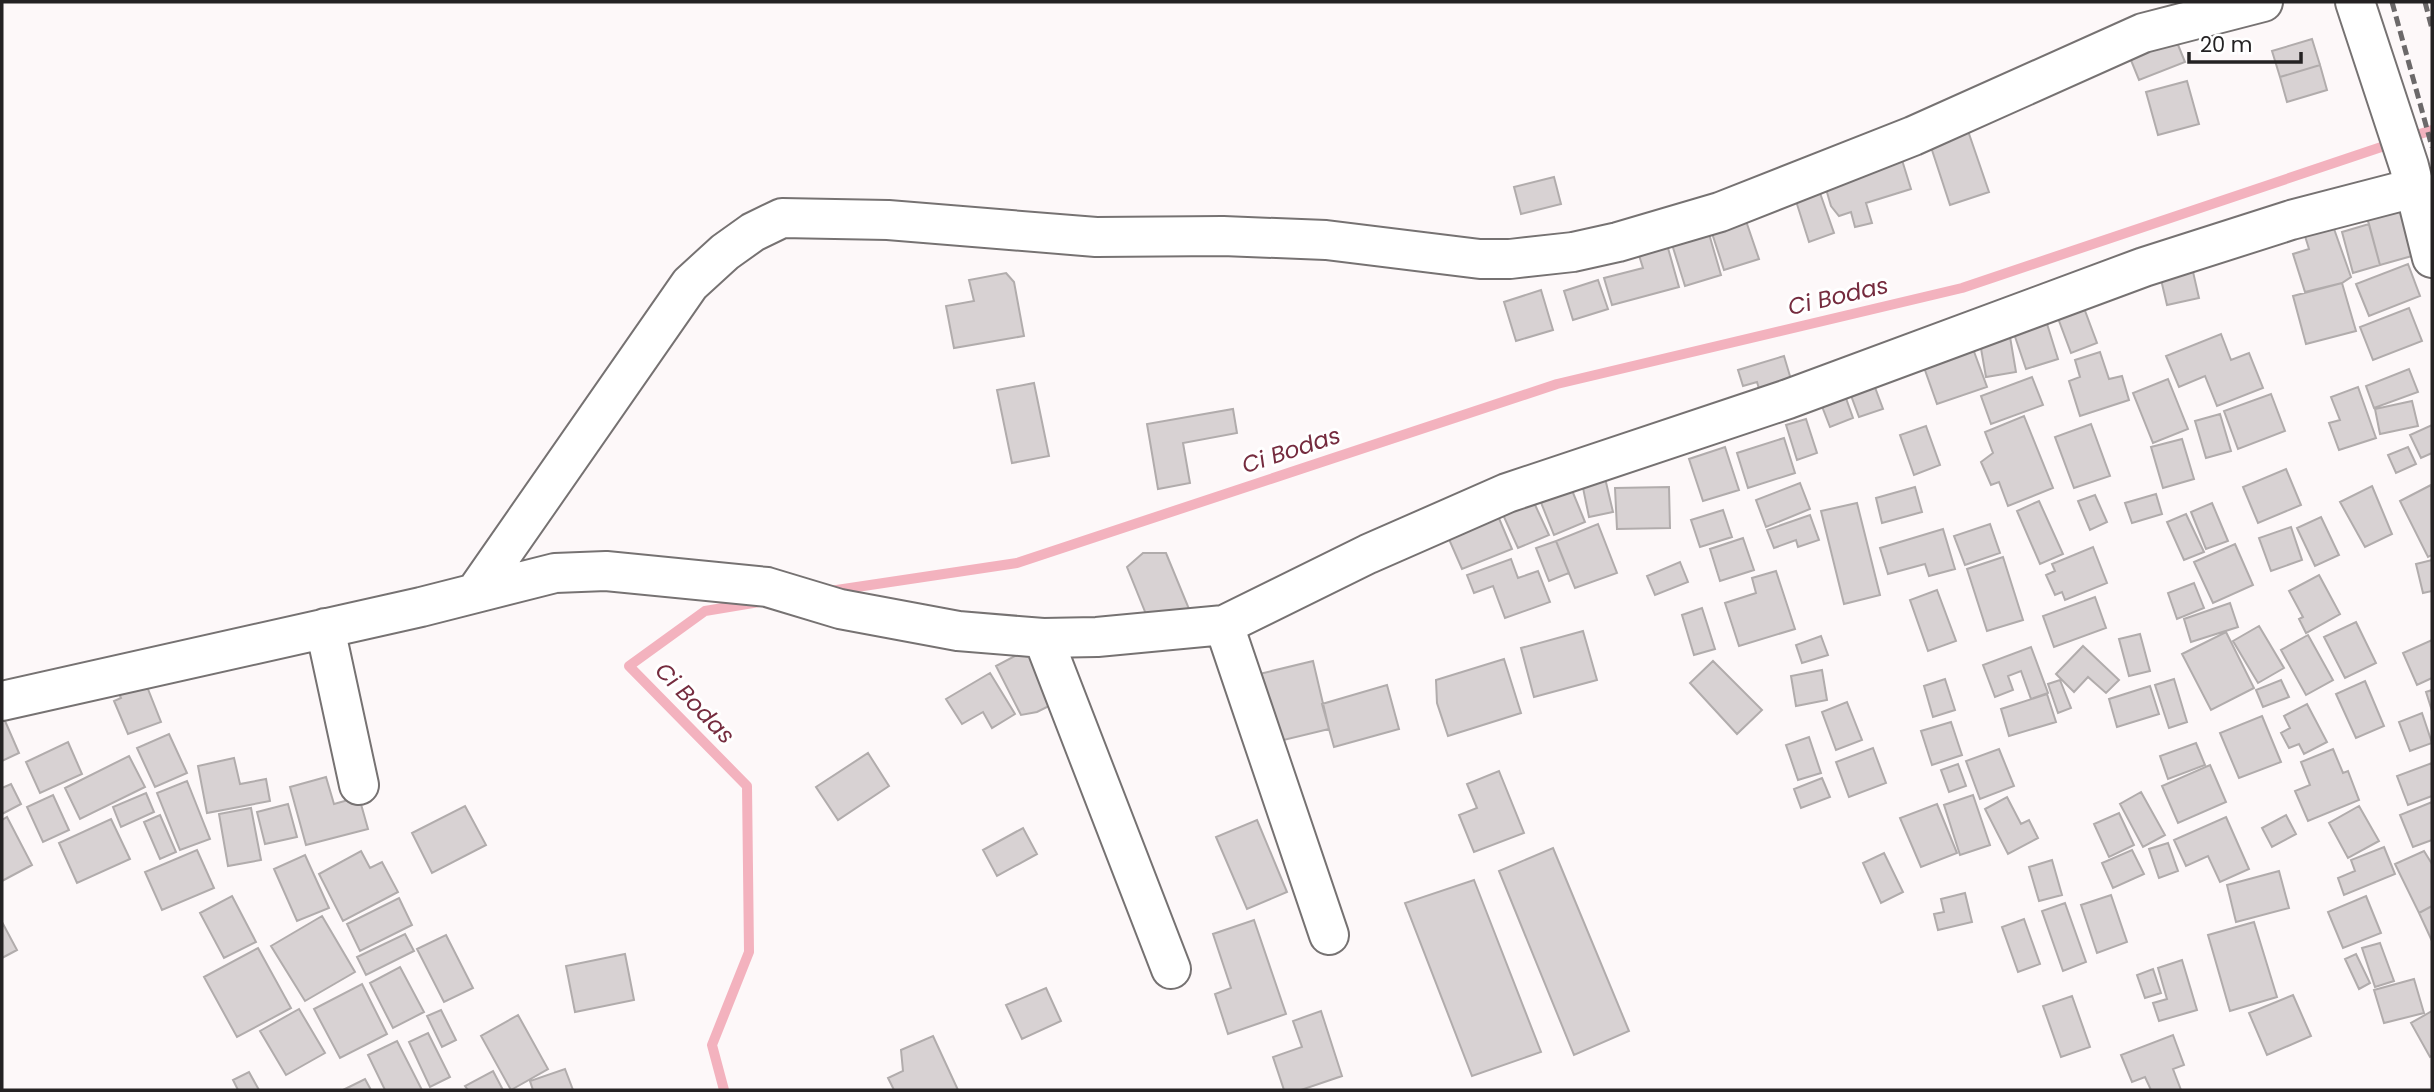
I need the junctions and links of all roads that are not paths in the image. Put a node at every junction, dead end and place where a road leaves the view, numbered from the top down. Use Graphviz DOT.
graph roads {
  1 [pos="2263,2"];
  2 [pos="2355,2"];
  3 [pos="2412,177"];
  4 [pos="2432,258"];
  5 [pos="475,593"];
  6 [pos="1224,625"];
  7 [pos="325,628"];
  8 [pos="1043,638"];
  9 [pos="2,701"];
  10 [pos="359,785"];
  11 [pos="1329,935"];
  12 [pos="1171,969"];
  1 -- 5 [label="street"];
  2 -- 3 [label="street"];
  3 -- 4 [label="street"];
  3 -- 6 [label="street"];
  5 -- 7 [label="street"];
  5 -- 8 [label="street"];
  6 -- 8 [label="street"];
  6 -- 11 [label="street"];
  7 -- 9 [label="street"];
  7 -- 10 [label="street"];
  8 -- 12 [label="street"];
}
